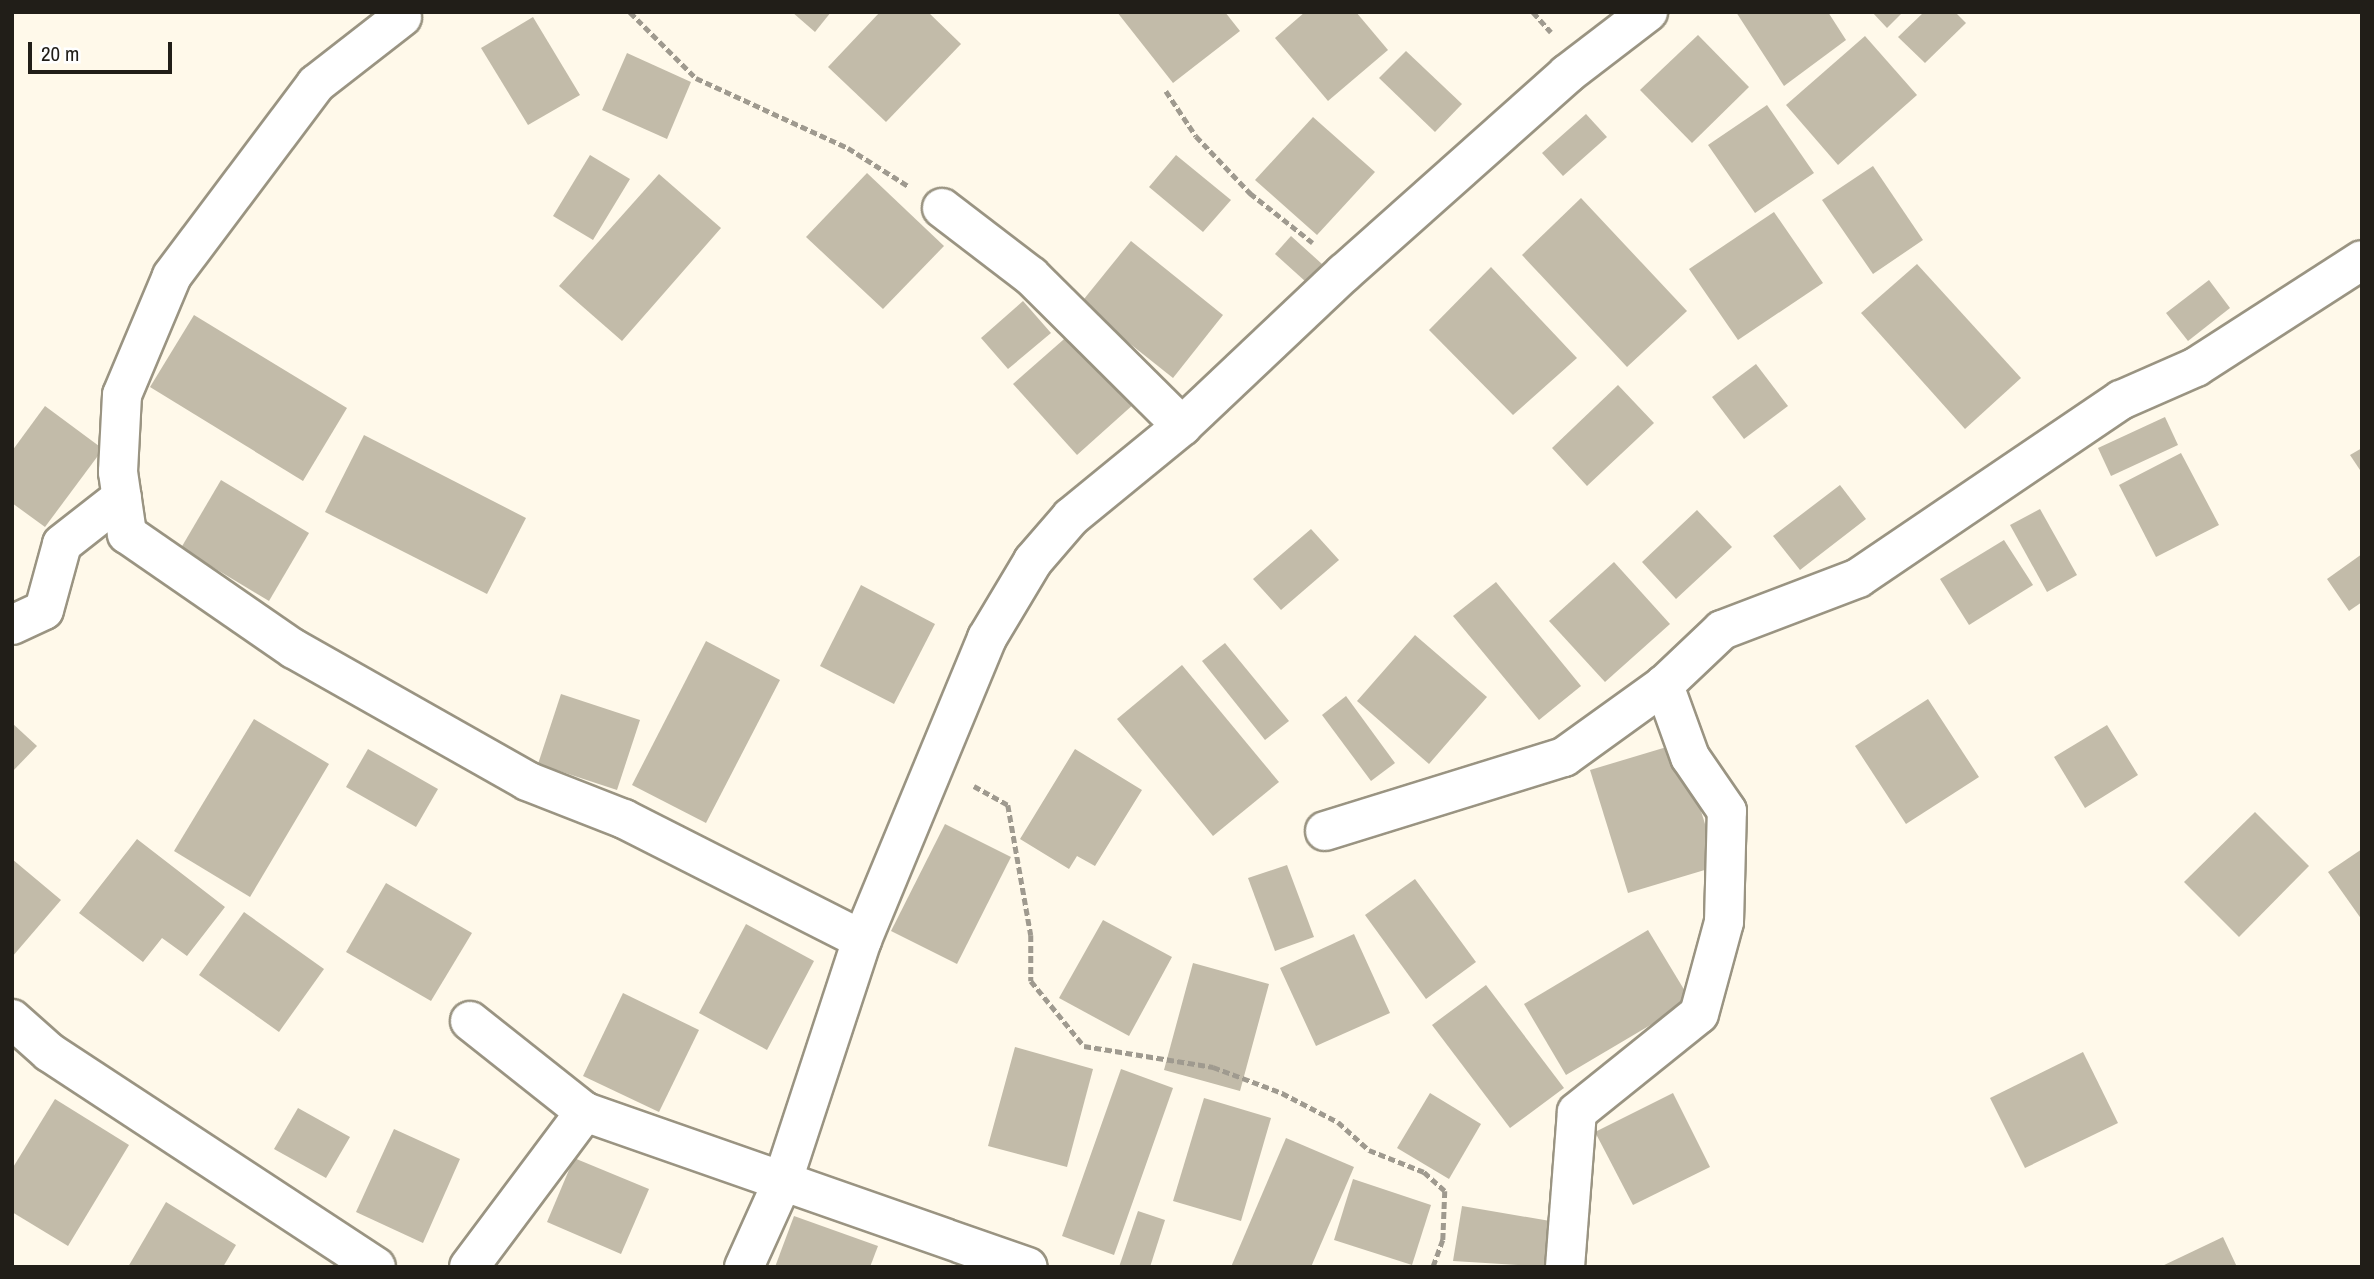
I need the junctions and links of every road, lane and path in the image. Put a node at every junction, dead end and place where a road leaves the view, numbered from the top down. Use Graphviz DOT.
graph roads {
  1 [pos="451,12"];
  2 [pos="487,12"];
  3 [pos="630,12"];
  4 [pos="1648,12"];
  5 [pos="402,17"];
  6 [pos="1166,91"];
  7 [pos="942,208"];
  8 [pos="2362,260"];
  9 [pos="1344,273"];
  10 [pos="1182,426"];
  11 [pos="122,497"];
  12 [pos="12,625"];
  13 [pos="1664,685"];
  14 [pos="937,764"];
  15 [pos="1325,831"];
  16 [pos="862,940"];
  17 [pos="12,1019"];
  18 [pos="470,1021"];
  19 [pos="585,1112"];
  20 [pos="782,1183"];
  21 [pos="376,1267"];
  22 [pos="469,1267"];
  23 [pos="744,1267"];
  24 [pos="1028,1267"];
  25 [pos="1433,1267"];
  26 [pos="1565,1267"];
  1 -- 2 [label="path"];
  3 -- 7 [label="path"];
  4 -- 9 [label="street"];
  5 -- 11 [label="street"];
  6 -- 9 [label="path"];
  7 -- 10 [label="street"];
  8 -- 13 [label="street"];
  9 -- 10 [label="street"];
  10 -- 14 [label="street"];
  11 -- 12 [label="street"];
  11 -- 16 [label="street"];
  13 -- 15 [label="street"];
  13 -- 26 [label="street"];
  14 -- 16 [label="street"];
  14 -- 25 [label="path"];
  16 -- 20 [label="street"];
  17 -- 21 [label="street"];
  18 -- 19 [label="street"];
  19 -- 20 [label="street"];
  19 -- 22 [label="street"];
  20 -- 23 [label="street"];
  20 -- 24 [label="street"];
}
